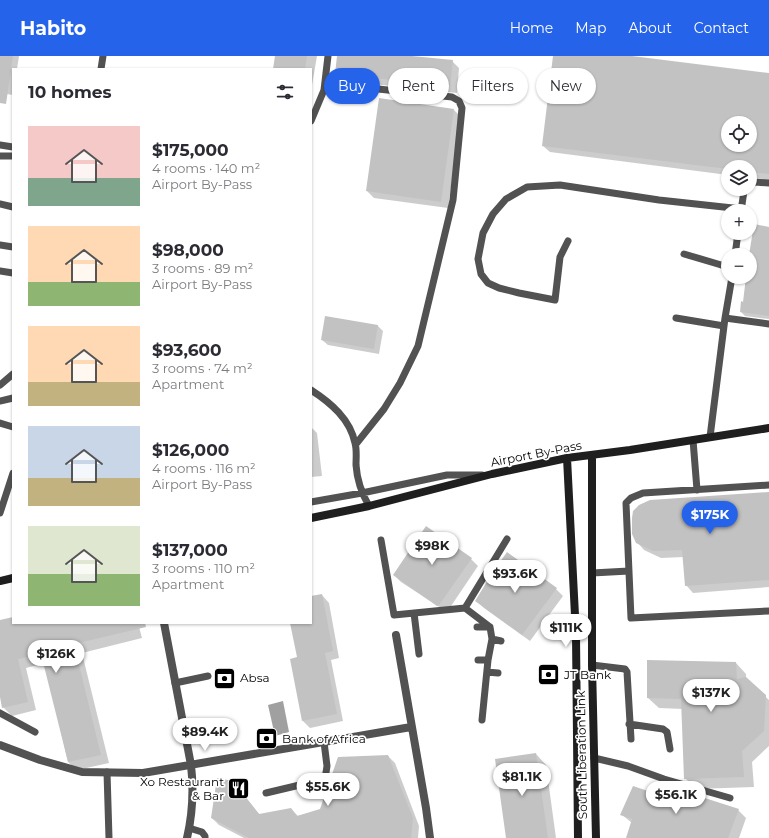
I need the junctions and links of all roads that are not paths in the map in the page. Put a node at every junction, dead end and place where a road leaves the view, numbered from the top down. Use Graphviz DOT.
graph roads {
  1 [pos="103,56"];
  2 [pos="328,56"];
  3 [pos="101,68"];
  4 [pos="380,89"];
  5 [pos="312,118"];
  6 [pos="0,144"];
  7 [pos="12,147"];
  8 [pos="0,156"];
  9 [pos="12,156"];
  10 [pos="757,182"];
  11 [pos="769,183"];
  12 [pos="0,204"];
  13 [pos="12,207"];
  14 [pos="721,208"];
  15 [pos="568,240"];
  16 [pos="0,245"];
  17 [pos="12,247"];
  18 [pos="684,254"];
  19 [pos="721,265"];
  20 [pos="0,271"];
  21 [pos="12,273"];
  22 [pos="731,284"];
  23 [pos="676,318"];
  24 [pos="726,318"];
  25 [pos="769,324"];
  26 [pos="724,326"];
  27 [pos="12,375"];
  28 [pos="0,385"];
  29 [pos="312,391"];
  30 [pos="12,398"];
  31 [pos="0,401"];
  32 [pos="0,422"];
  33 [pos="12,427"];
  34 [pos="769,428"];
  35 [pos="710,437"];
  36 [pos="693,440"];
  37 [pos="356,444"];
  38 [pos="592,455"];
  39 [pos="567,458"];
  40 [pos="492,474"];
  41 [pos="12,476"];
  42 [pos="769,485"];
  43 [pos="697,490"];
  44 [pos="362,493"];
  45 [pos="312,502"];
  46 [pos="369,506"];
  47 [pos="0,513"];
  48 [pos="312,518"];
  49 [pos="507,539"];
  50 [pos="381,540"];
  51 [pos="629,571"];
  52 [pos="592,573"];
  53 [pos="12,578"];
  54 [pos="0,581"];
  55 [pos="465,608"];
  56 [pos="769,611"];
  57 [pos="414,613"];
  58 [pos="164,624"];
  59 [pos="477,627"];
  60 [pos="490,628"];
  61 [pos="396,636"];
  62 [pos="492,639"];
  63 [pos="501,641"];
  64 [pos="420,654"];
  65 [pos="478,660"];
  66 [pos="488,660"];
  67 [pos="592,665"];
  68 [pos="487,672"];
  69 [pos="498,673"];
  70 [pos="208,676"];
  71 [pos="175,683"];
  72 [pos="0,713"];
  73 [pos="482,720"];
  74 [pos="629,724"];
  75 [pos="411,727"];
  76 [pos="36,732"];
  77 [pos="630,739"];
  78 [pos="324,742"];
  79 [pos="0,744"];
  80 [pos="670,749"];
  81 [pos="594,758"];
  82 [pos="191,765"];
  83 [pos="107,772"];
  84 [pos="266,793"];
  85 [pos="730,798"];
  86 [pos="189,828"];
  87 [pos="109,838"];
  88 [pos="187,838"];
  89 [pos="205,838"];
  90 [pos="430,838"];
  91 [pos="578,838"];
  92 [pos="596,838"];
  1 -- 3 [label="lane"];
  2 -- 5 [label="lane"];
  4 -- 37 [label="lane"];
  6 -- 7 [label="lane"];
  8 -- 9 [label="lane"];
  10 -- 11 [label="lane"];
  12 -- 13 [label="lane"];
  14 -- 15 [label="lane"];
  16 -- 17 [label="lane"];
  18 -- 19 [label="lane"];
  20 -- 21 [label="lane"];
  22 -- 24 [label="lane"];
  23 -- 26 [label="lane"];
  24 -- 25 [label="lane"];
  24 -- 26 [label="lane"];
  26 -- 35 [label="lane"];
  27 -- 28 [label="lane"];
  29 -- 37 [label="lane"];
  30 -- 31 [label="lane"];
  32 -- 33 [label="lane"];
  34 -- 35 [label="street, Airport By-Pass"];
  35 -- 36 [label="street, Airport By-Pass"];
  36 -- 38 [label="street, Airport By-Pass"];
  36 -- 43 [label="lane"];
  37 -- 44 [label="lane"];
  38 -- 39 [label="street, Airport By-Pass"];
  38 -- 52 [label="street, South Liberation Link"];
  39 -- 40 [label="street, Airport By-Pass"];
  39 -- 91 [label="street, South Liberation Link"];
  40 -- 44 [label="lane"];
  40 -- 46 [label="street, Airport By-Pass"];
  41 -- 47 [label="lane"];
  42 -- 43 [label="lane"];
  43 -- 51 [label="lane"];
  44 -- 45 [label="lane"];
  44 -- 46 [label="lane"];
  46 -- 48 [label="street, Airport By-Pass"];
  49 -- 55 [label="lane"];
  50 -- 57 [label="lane"];
  51 -- 52 [label="lane"];
  51 -- 56 [label="lane"];
  52 -- 67 [label="street, South Liberation Link"];
  53 -- 54 [label="street"];
  55 -- 57 [label="lane"];
  55 -- 60 [label="lane"];
  57 -- 64 [label="lane"];
  58 -- 71 [label="street"];
  59 -- 60 [label="lane"];
  60 -- 62 [label="lane"];
  61 -- 75 [label="street"];
  62 -- 63 [label="lane"];
  62 -- 66 [label="lane"];
  65 -- 66 [label="lane"];
  66 -- 68 [label="lane"];
  67 -- 74 [label="lane"];
  67 -- 81 [label="street, South Liberation Link"];
  68 -- 69 [label="lane"];
  68 -- 73 [label="lane"];
  70 -- 71 [label="lane"];
  71 -- 82 [label="street"];
  72 -- 76 [label="lane"];
  74 -- 77 [label="lane"];
  74 -- 80 [label="lane"];
  75 -- 78 [label="street"];
  75 -- 90 [label="street"];
  78 -- 82 [label="street"];
  78 -- 84 [label="lane"];
  79 -- 83 [label="street"];
  81 -- 85 [label="lane"];
  81 -- 92 [label="street, South Liberation Link"];
  82 -- 83 [label="street"];
  82 -- 86 [label="street"];
  83 -- 87 [label="lane"];
  86 -- 88 [label="street"];
  86 -- 89 [label="lane"];
}
